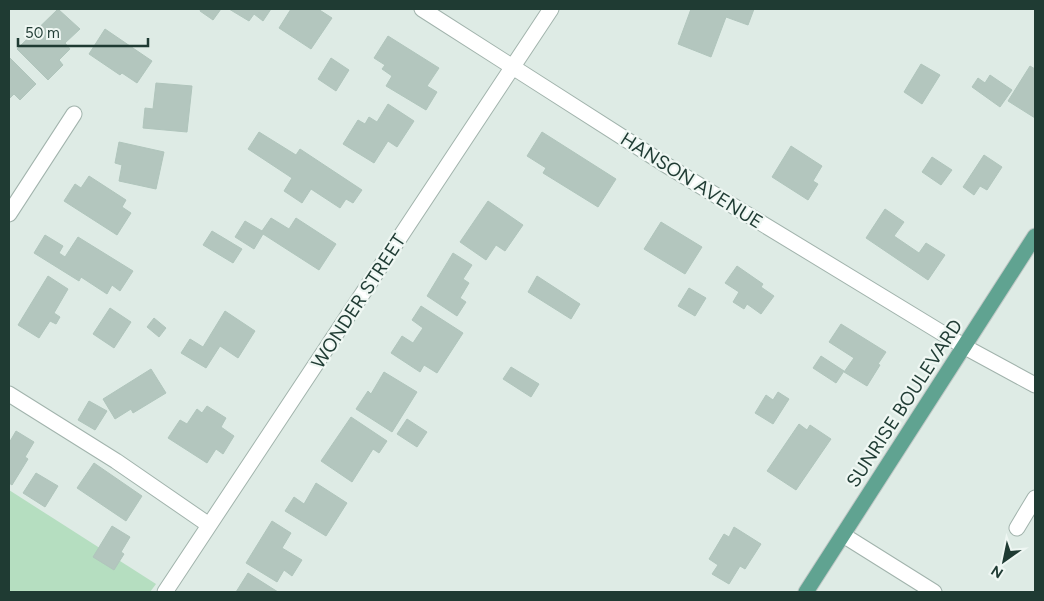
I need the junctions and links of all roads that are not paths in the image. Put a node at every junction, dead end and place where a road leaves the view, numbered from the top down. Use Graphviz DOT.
graph roads {
  1 [pos="422,9"];
  2 [pos="551,9"];
  3 [pos="512,67"];
  4 [pos="74,114"];
  5 [pos="9,214"];
  6 [pos="1034,243"];
  7 [pos="965,347"];
  8 [pos="1035,385"];
  9 [pos="9,394"];
  10 [pos="1035,498"];
  11 [pos="209,525"];
  12 [pos="1017,528"];
  13 [pos="843,535"];
  14 [pos="165,592"];
  15 [pos="806,592"];
  16 [pos="934,592"];
  1 -- 3 [label="street, HANSON AVENUE"];
  2 -- 3 [label="street, WONDER STREET"];
  3 -- 7 [label="street, HANSON AVENUE"];
  3 -- 11 [label="street, WONDER STREET"];
  4 -- 5 [label="street"];
  6 -- 7 [label="main road, SUNRISE BOULEVARD"];
  7 -- 8 [label="street, HANSON AVENUE"];
  7 -- 13 [label="main road, SUNRISE BOULEVARD"];
  9 -- 11 [label="street"];
  10 -- 12 [label="street"];
  11 -- 14 [label="street, WONDER STREET"];
  13 -- 15 [label="main road, SUNRISE BOULEVARD"];
  13 -- 16 [label="street"];
}
